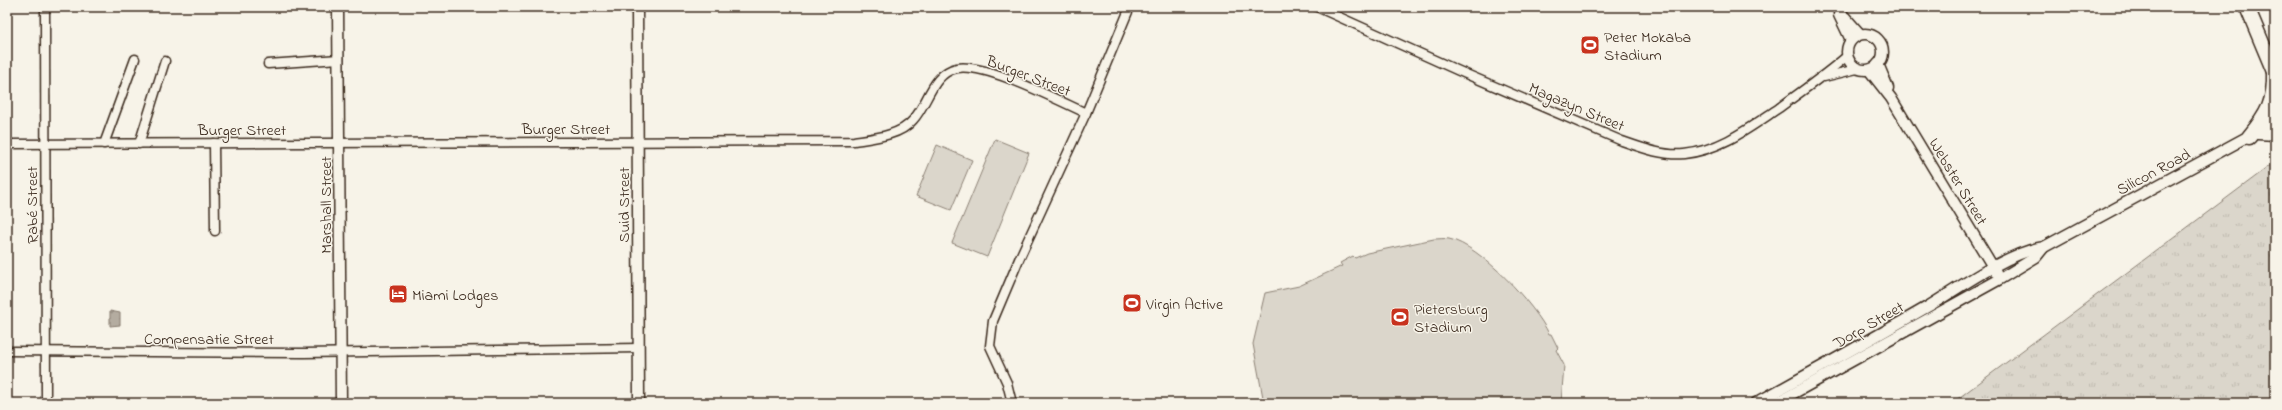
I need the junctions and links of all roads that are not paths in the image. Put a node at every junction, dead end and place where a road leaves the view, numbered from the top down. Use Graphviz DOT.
graph roads {
  1 [pos="45,7"];
  2 [pos="338,7"];
  3 [pos="637,7"];
  4 [pos="1130,7"];
  5 [pos="1317,7"];
  6 [pos="1836,7"];
  7 [pos="2247,7"];
  8 [pos="1860,34"];
  9 [pos="1851,40"];
  10 [pos="1847,56"];
  11 [pos="135,59"];
  12 [pos="339,59"];
  13 [pos="165,61"];
  14 [pos="268,64"];
  15 [pos="1878,64"];
  16 [pos="1857,69"];
  17 [pos="1869,70"];
  18 [pos="2274,73"];
  19 [pos="1821,78"];
  20 [pos="1891,98"];
  21 [pos="1086,113"];
  22 [pos="2275,122"];
  23 [pos="2275,133"];
  24 [pos="2253,134"];
  25 [pos="638,142"];
  26 [pos="339,143"];
  27 [pos="7,144"];
  28 [pos="45,144"];
  29 [pos="104,144"];
  30 [pos="139,144"];
  31 [pos="214,144"];
  32 [pos="215,231"];
  33 [pos="2044,247"];
  34 [pos="1994,268"];
  35 [pos="2000,279"];
  36 [pos="638,348"];
  37 [pos="7,351"];
  38 [pos="46,351"];
  39 [pos="341,352"];
  40 [pos="1845,360"];
  41 [pos="46,403"];
  42 [pos="341,403"];
  43 [pos="639,403"];
  44 [pos="1012,403"];
  45 [pos="1756,403"];
  46 [pos="1776,403"];
  1 -- 28 [label="street, Rabé Street"];
  2 -- 12 [label="street, Marshall Street"];
  3 -- 25 [label="street, Suid Street"];
  4 -- 21 [label="street"];
  5 -- 19 [label="street, Magazyn Street"];
  6 -- 8 [label="street"];
  6 -- 9 [label="street"];
  7 -- 18 [label="highway"];
  8 -- 9 [label="street"];
  8 -- 15 [label="street"];
  9 -- 10 [label="street"];
  10 -- 16 [label="street"];
  10 -- 19 [label="street, Magazyn Street"];
  11 -- 29 [label="street"];
  12 -- 14 [label="street"];
  12 -- 26 [label="street, Marshall Street"];
  13 -- 30 [label="street"];
  15 -- 17 [label="street"];
  15 -- 20 [label="street, Webster Street"];
  16 -- 17 [label="street"];
  16 -- 19 [label="street, Magazyn Street"];
  17 -- 20 [label="street, Webster Street"];
  18 -- 24 [label="highway"];
  20 -- 34 [label="street, Webster Street"];
  21 -- 25 [label="street, Burger Street"];
  21 -- 44 [label="street"];
  22 -- 24 [label="street, Silicon Road"];
  23 -- 24 [label="highway"];
  24 -- 33 [label="street, Silicon Road"];
  25 -- 26 [label="street, Burger Street"];
  25 -- 36 [label="street, Suid Street"];
  26 -- 31 [label="street, Burger Street"];
  26 -- 39 [label="street, Marshall Street"];
  27 -- 28 [label="street, Burger Street"];
  28 -- 29 [label="street, Burger Street"];
  28 -- 38 [label="street, Rabé Street"];
  29 -- 30 [label="street, Burger Street"];
  30 -- 31 [label="street, Burger Street"];
  31 -- 32 [label="street"];
  33 -- 34 [label="street, Silicon Road"];
  33 -- 35 [label="street, Silicon Road"];
  34 -- 35 [label="street, Webster Street"];
  34 -- 40 [label="street, Dorp Street"];
  35 -- 40 [label="street, Dorp Street"];
  36 -- 39 [label="street, Compensatie Street"];
  36 -- 43 [label="street, Suid Street"];
  37 -- 38 [label="street, Compensatie Street"];
  38 -- 39 [label="street, Compensatie Street"];
  38 -- 41 [label="street, Rabé Street"];
  39 -- 42 [label="street, Marshall Street"];
  40 -- 45 [label="street, Dorp Street"];
  40 -- 46 [label="street, Dorp Street"];
}
